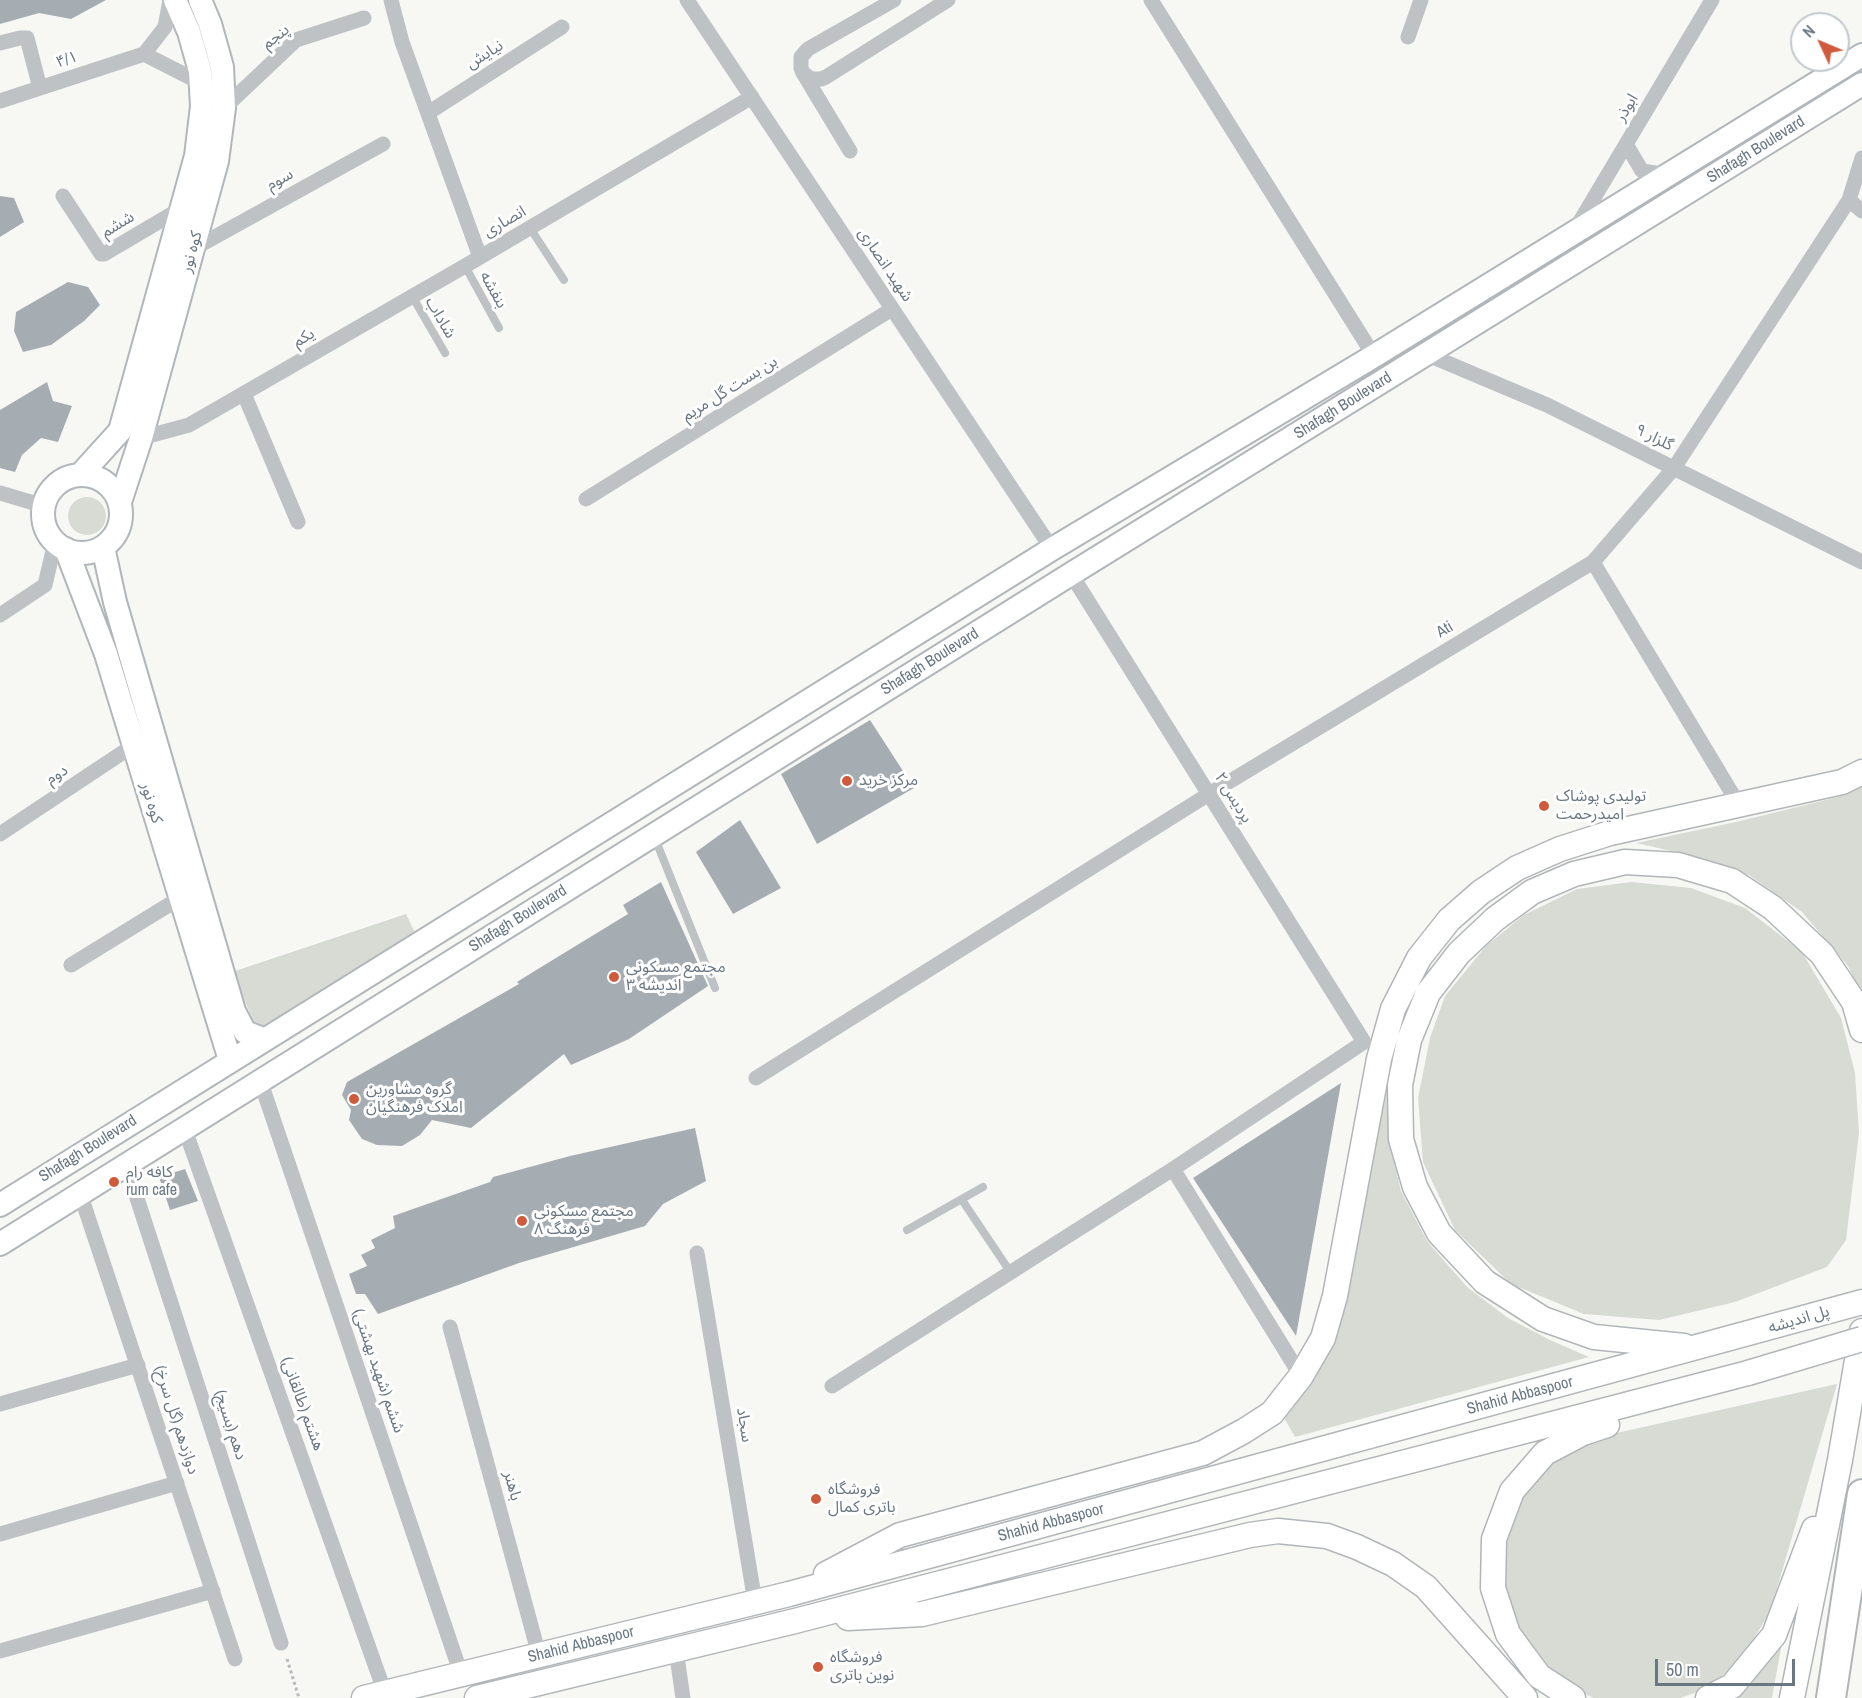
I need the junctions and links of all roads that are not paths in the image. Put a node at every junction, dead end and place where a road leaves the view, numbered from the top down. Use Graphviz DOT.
graph roads {
  1 [pos="170,0"];
  2 [pos="175,0"];
  3 [pos="200,0"];
  4 [pos="391,0"];
  5 [pos="687,0"];
  6 [pos="894,0"];
  7 [pos="948,0"];
  8 [pos="1150,0"];
  9 [pos="1421,0"];
  10 [pos="1712,0"];
  11 [pos="364,18"];
  12 [pos="562,27"];
  13 [pos="1408,37"];
  14 [pos="0,43"];
  15 [pos="144,54"];
  16 [pos="1862,55"];
  17 [pos="803,73"];
  18 [pos="201,84"];
  19 [pos="1862,84"];
  20 [pos="40,88"];
  21 [pos="752,97"];
  22 [pos="0,101"];
  23 [pos="224,108"];
  24 [pos="428,113"];
  25 [pos="383,144"];
  26 [pos="1626,144"];
  27 [pos="850,151"];
  28 [pos="1862,158"];
  29 [pos="1668,175"];
  30 [pos="63,196"];
  31 [pos="1849,200"];
  32 [pos="182,208"];
  33 [pos="1862,211"];
  34 [pos="530,228"];
  35 [pos="1573,234"];
  36 [pos="193,249"];
  37 [pos="480,257"];
  38 [pos="465,266"];
  39 [pos="564,280"];
  40 [pos="412,296"];
  41 [pos="892,309"];
  42 [pos="499,328"];
  43 [pos="445,353"];
  44 [pos="1426,354"];
  45 [pos="1374,356"];
  46 [pos="244,394"];
  47 [pos="141,438"];
  48 [pos="1674,468"];
  49 [pos="81,474"];
  50 [pos="0,493"];
  51 [pos="586,499"];
  52 [pos="120,502"];
  53 [pos="44,506"];
  54 [pos="298,522"];
  55 [pos="60,546"];
  56 [pos="103,547"];
  57 [pos="1052,549"];
  58 [pos="1593,562"];
  59 [pos="1862,562"];
  60 [pos="1071,574"];
  61 [pos="20,602"];
  62 [pos="0,603"];
  63 [pos="0,615"];
  64 [pos="134,746"];
  65 [pos="1862,772"];
  66 [pos="1209,794"];
  67 [pos="1738,805"];
  68 [pos="0,834"];
  69 [pos="654,835"];
  70 [pos="180,898"];
  71 [pos="72,964"];
  72 [pos="715,988"];
  73 [pos="1862,1030"];
  74 [pos="232,1032"];
  75 [pos="263,1040"];
  76 [pos="230,1060"];
  77 [pos="756,1078"];
  78 [pos="260,1080"];
  79 [pos="184,1127"];
  80 [pos="126,1164"];
  81 [pos="1173,1169"];
  82 [pos="983,1187"];
  83 [pos="80,1193"];
  84 [pos="962,1200"];
  85 [pos="0,1205"];
  86 [pos="907,1230"];
  87 [pos="0,1244"];
  88 [pos="697,1253"];
  89 [pos="1011,1273"];
  90 [pos="1862,1302"];
  91 [pos="450,1327"];
  92 [pos="1862,1331"];
  93 [pos="1736,1338"];
  94 [pos="1862,1339"];
  95 [pos="1698,1348"];
  96 [pos="138,1365"];
  97 [pos="1301,1376"];
  98 [pos="1706,1385"];
  99 [pos="832,1386"];
  100 [pos="0,1404"];
  101 [pos="1840,1460"];
  102 [pos="177,1483"];
  103 [pos="1862,1494"];
  104 [pos="0,1534"];
  105 [pos="213,1591"];
  106 [pos="789,1594"];
  107 [pos="754,1602"];
  108 [pos="795,1621"];
  109 [pos="281,1643"];
  110 [pos="676,1650"];
  111 [pos="0,1651"];
  112 [pos="539,1655"];
  113 [pos="235,1659"];
  114 [pos="461,1674"];
  115 [pos="374,1695"];
  116 [pos="504,1695"];
  117 [pos="477,1698"];
  118 [pos="683,1698"];
  119 [pos="1525,1698"];
  120 [pos="1573,1698"];
  121 [pos="1708,1698"];
  122 [pos="1792,1698"];
  123 [pos="1831,1698"];
  1 -- 15 [label="street"];
  2 -- 18 [label="main road, کوه نور"];
  3 -- 23 [label="main road, کوه نور"];
  4 -- 24 [label="street, انصاری"];
  5 -- 21 [label="street, شهید انصاری"];
  6 -- 17 [label="street"];
  7 -- 17 [label="street"];
  8 -- 45 [label="street"];
  9 -- 13 [label="street"];
  10 -- 26 [label="street, ابوذر"];
  11 -- 23 [label="street, پنجم"];
  12 -- 24 [label="street, نیایش"];
  14 -- 20 [label="street"];
  15 -- 18 [label="street"];
  15 -- 20 [label="street, ۴/۱"];
  16 -- 29 [label="main road, Shafagh Boulevard"];
  17 -- 27 [label="street"];
  18 -- 32 [label="main road, کوه نور"];
  19 -- 44 [label="main road, Shafagh Boulevard"];
  20 -- 22 [label="street, ۴/۱"];
  21 -- 34 [label="street, انصاری"];
  21 -- 41 [label="street, شهید انصاری"];
  23 -- 36 [label="main road, کوه نور"];
  24 -- 37 [label="street, انصاری"];
  25 -- 36 [label="street, سوم"];
  26 -- 29 [label="street"];
  26 -- 35 [label="street, ابوذر"];
  28 -- 31 [label="street, Ati"];
  29 -- 35 [label="main road, Shafagh Boulevard"];
  30 -- 32 [label="street, ششم"];
  31 -- 33 [label="street"];
  31 -- 48 [label="street, Ati"];
  32 -- 49 [label="main road, کوه نور"];
  34 -- 37 [label="street, انصاری"];
  34 -- 39 [label="lane"];
  35 -- 45 [label="main road, Shafagh Boulevard"];
  36 -- 47 [label="main road, کوه نور"];
  37 -- 38 [label="street, یکم"];
  38 -- 40 [label="street, یکم"];
  38 -- 42 [label="lane, بنفشه"];
  40 -- 43 [label="lane, شاداب"];
  40 -- 46 [label="street, یکم"];
  41 -- 51 [label="street, بن بست گل مریم"];
  41 -- 57 [label="street, شهید انصاری"];
  44 -- 48 [label="street, گلزار ۹"];
  44 -- 60 [label="main road, Shafagh Boulevard"];
  45 -- 57 [label="main road, Shafagh Boulevard"];
  46 -- 47 [label="street, یکم"];
  46 -- 54 [label="street"];
  47 -- 52 [label="main road, کوه نور"];
  48 -- 58 [label="street, Ati"];
  48 -- 59 [label="street, گلزار ۹"];
  49 -- 52 [label="main road"];
  49 -- 53 [label="main road"];
  50 -- 53 [label="street"];
  52 -- 56 [label="main road"];
  53 -- 55 [label="main road"];
  55 -- 56 [label="main road"];
  55 -- 61 [label="street"];
  55 -- 64 [label="main road, کوه نور"];
  56 -- 74 [label="main road, کوه نور"];
  57 -- 75 [label="main road, Shafagh Boulevard"];
  58 -- 66 [label="street, Ati"];
  58 -- 67 [label="street"];
  60 -- 66 [label="street, پردیس ۲"];
  60 -- 69 [label="main road, Shafagh Boulevard"];
  61 -- 62 [label="street"];
  61 -- 63 [label="street"];
  64 -- 68 [label="street, دوم"];
  64 -- 70 [label="main road, کوه نور"];
  65 -- 67 [label="main road"];
  66 -- 77 [label="street, Ati"];
  66 -- 81 [label="street, پردیس ۲"];
  67 -- 97 [label="main road"];
  69 -- 72 [label="lane"];
  69 -- 78 [label="main road, Shafagh Boulevard"];
  70 -- 71 [label="street"];
  70 -- 74 [label="main road, کوه نور"];
  73 -- 95 [label="main road"];
  74 -- 75 [label="main road"];
  74 -- 76 [label="main road, کوه نور"];
  75 -- 76 [label="main road, Shafagh Boulevard"];
  76 -- 85 [label="main road, Shafagh Boulevard"];
  78 -- 79 [label="main road, Shafagh Boulevard"];
  78 -- 114 [label="street, ششم (شهید بهشتی)"];
  79 -- 80 [label="main road, Shafagh Boulevard"];
  79 -- 115 [label="street, هشتم (طالقانی)"];
  80 -- 83 [label="main road, Shafagh Boulevard"];
  80 -- 109 [label="street, دهم (بسیج)"];
  81 -- 89 [label="street"];
  81 -- 97 [label="street"];
  82 -- 84 [label="lane"];
  83 -- 87 [label="main road, Shafagh Boulevard"];
  83 -- 96 [label="street, دوازدهم (گل سرخ)"];
  84 -- 86 [label="lane"];
  84 -- 89 [label="lane"];
  88 -- 107 [label="street, سجاد"];
  89 -- 99 [label="street"];
  90 -- 93 [label="main road, پل اندیشه"];
  91 -- 112 [label="street, باهنر"];
  92 -- 101 [label="main road"];
  93 -- 95 [label="main road, Shahid Abbaspoor"];
  94 -- 98 [label="main road, Shahid Abbaspoor, bridge"];
  95 -- 106 [label="main road, Shahid Abbaspoor"];
  96 -- 100 [label="street"];
  96 -- 102 [label="street, دوازدهم (گل سرخ)"];
  97 -- 106 [label="main road"];
  98 -- 108 [label="main road, Shahid Abbaspoor"];
  98 -- 120 [label="main road"];
  101 -- 121 [label="main road"];
  101 -- 122 [label="main road"];
  102 -- 104 [label="street"];
  102 -- 105 [label="street, دوازدهم (گل سرخ)"];
  103 -- 123 [label="highway"];
  105 -- 111 [label="street"];
  105 -- 113 [label="street, دوازدهم (گل سرخ)"];
  106 -- 107 [label="main road, Shahid Abbaspoor"];
  107 -- 112 [label="main road, Shahid Abbaspoor"];
  108 -- 110 [label="main road, Shahid Abbaspoor"];
  108 -- 119 [label="main road"];
  110 -- 116 [label="main road, Shahid Abbaspoor"];
  110 -- 118 [label="street"];
  112 -- 114 [label="main road, Shahid Abbaspoor"];
  114 -- 115 [label="main road, Shahid Abbaspoor"];
  116 -- 117 [label="main road, Shahid Abbaspoor"];
}
